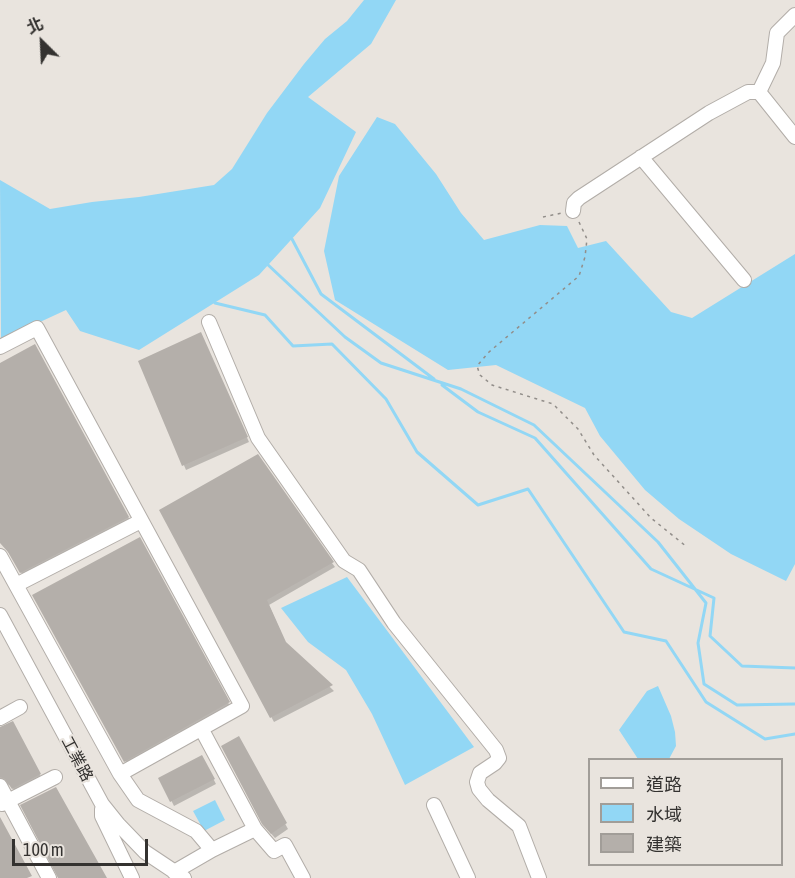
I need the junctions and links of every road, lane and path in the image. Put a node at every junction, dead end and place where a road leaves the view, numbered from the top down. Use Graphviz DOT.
graph roads {
  1 [pos="795,15"];
  2 [pos="759,92"];
  3 [pos="795,137"];
  4 [pos="641,157"];
  5 [pos="573,211"];
  6 [pos="543,217"];
  7 [pos="744,280"];
  8 [pos="209,322"];
  9 [pos="0,347"];
  10 [pos="141,521"];
  11 [pos="687,547"];
  12 [pos="0,556"];
  13 [pos="16,585"];
  14 [pos="0,615"];
  15 [pos="20,707"];
  16 [pos="0,718"];
  17 [pos="202,729"];
  18 [pos="120,774"];
  19 [pos="55,777"];
  20 [pos="0,786"];
  21 [pos="4,803"];
  22 [pos="102,804"];
  23 [pos="434,806"];
  24 [pos="255,829"];
  25 [pos="212,850"];
  26 [pos="179,875"];
  27 [pos="49,878"];
  28 [pos="132,878"];
  29 [pos="303,878"];
  30 [pos="468,878"];
  31 [pos="539,878"];
  1 -- 2 [label="street"];
  2 -- 3 [label="street"];
  2 -- 4 [label="street"];
  4 -- 5 [label="street"];
  4 -- 7 [label="street"];
  5 -- 6 [label="path"];
  5 -- 11 [label="path"];
  8 -- 31 [label="street"];
  9 -- 10 [label="street"];
  10 -- 13 [label="street"];
  10 -- 17 [label="street"];
  12 -- 13 [label="street"];
  13 -- 18 [label="street"];
  14 -- 22 [label="street, 工業路"];
  15 -- 16 [label="street"];
  17 -- 18 [label="street"];
  17 -- 24 [label="street"];
  18 -- 25 [label="street"];
  19 -- 21 [label="street"];
  20 -- 21 [label="street"];
  21 -- 27 [label="street"];
  22 -- 26 [label="street, 工業路"];
  22 -- 28 [label="street"];
  23 -- 30 [label="street"];
  24 -- 25 [label="street"];
  24 -- 29 [label="street"];
  25 -- 26 [label="street"];
}
